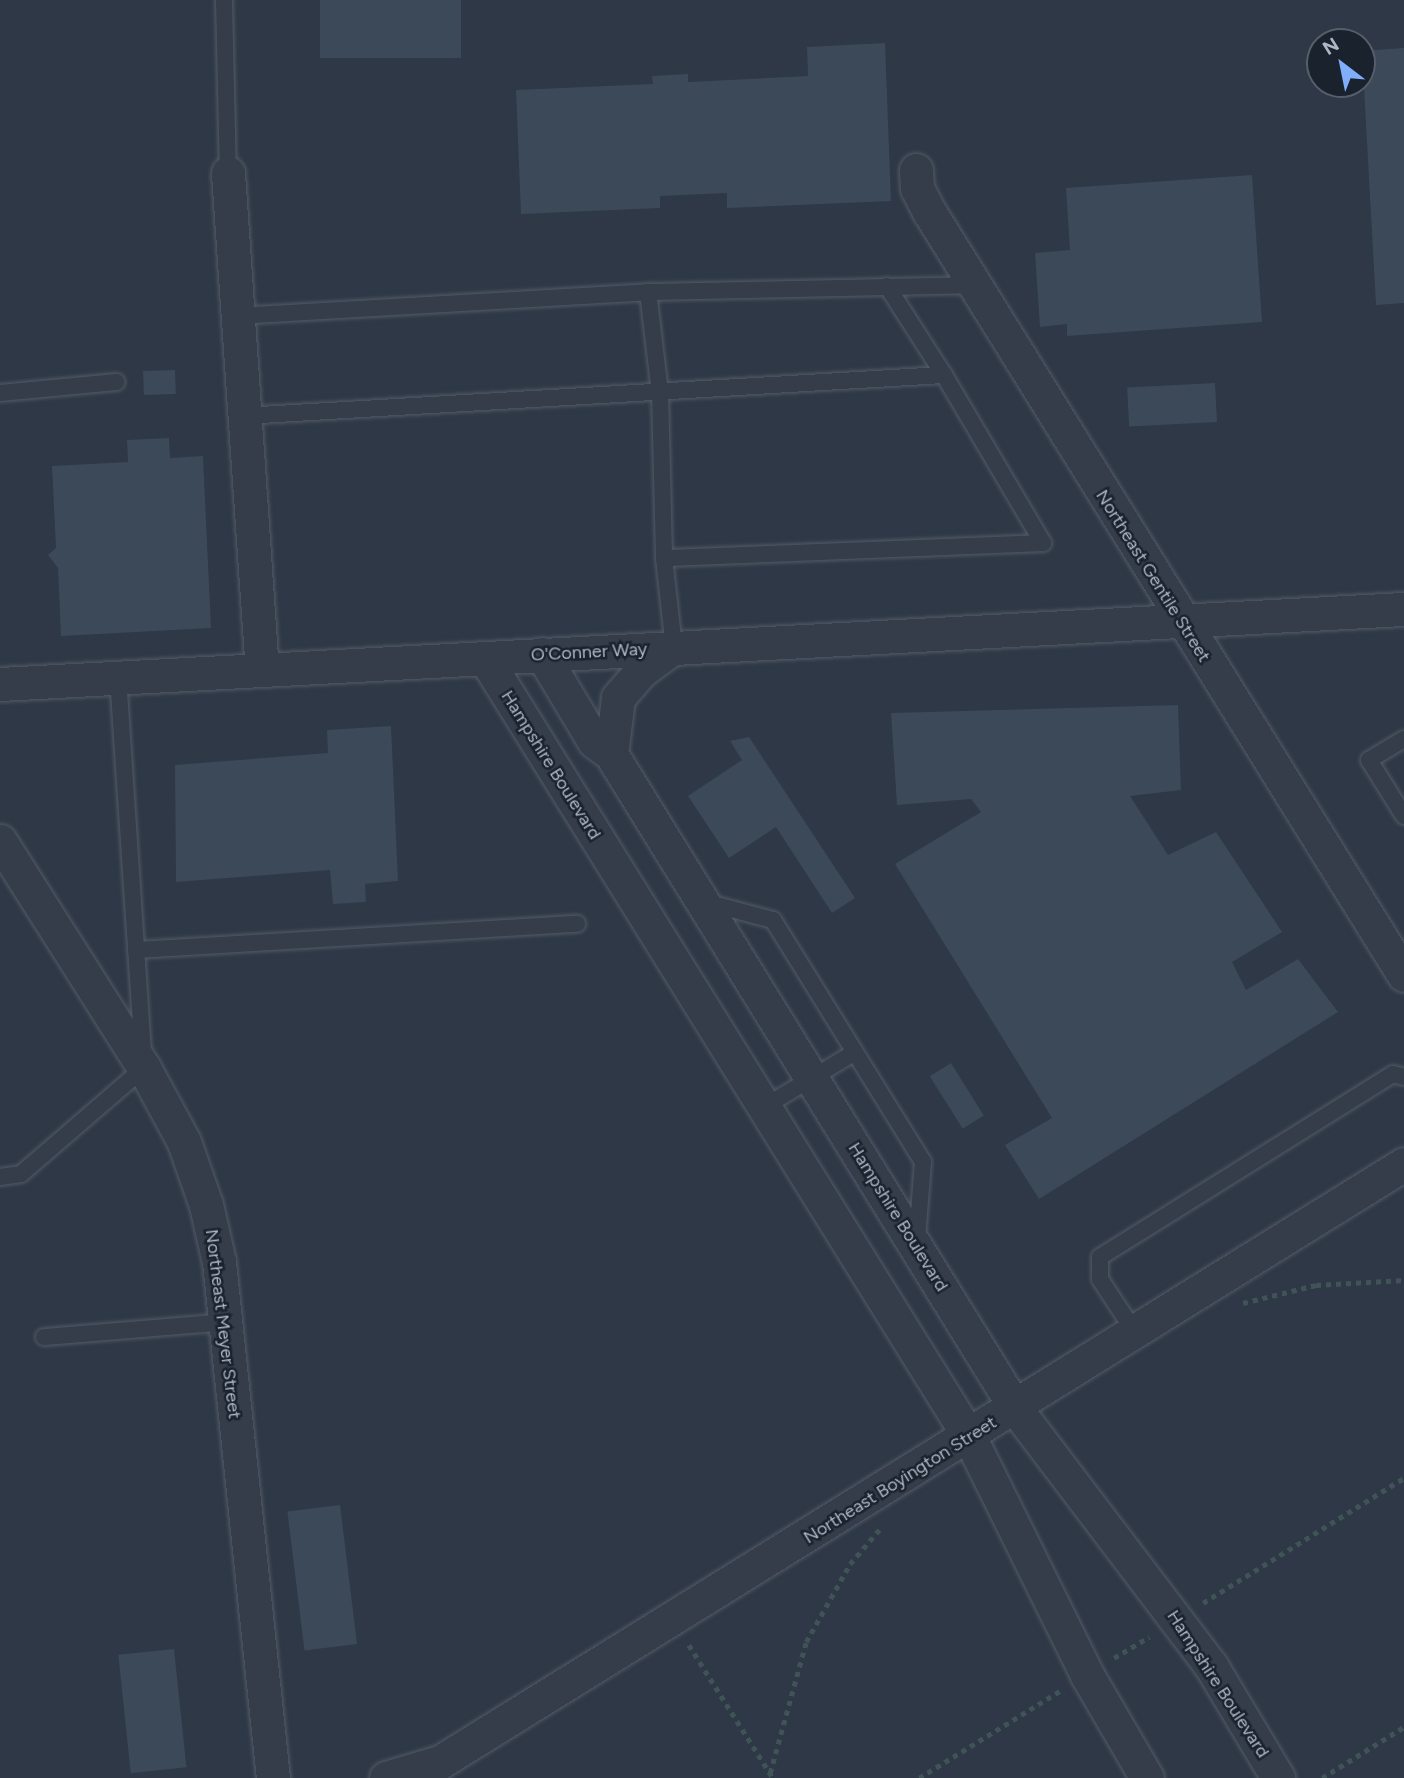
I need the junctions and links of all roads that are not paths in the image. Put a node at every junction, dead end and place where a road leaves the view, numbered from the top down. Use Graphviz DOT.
graph roads {
  1 [pos="224,0"];
  2 [pos="916,170"];
  3 [pos="228,173"];
  4 [pos="974,285"];
  5 [pos="887,286"];
  6 [pos="648,292"];
  7 [pos="236,316"];
  8 [pos="944,375"];
  9 [pos="116,382"];
  10 [pos="660,392"];
  11 [pos="0,393"];
  12 [pos="243,416"];
  13 [pos="664,558"];
  14 [pos="1404,609"];
  15 [pos="1178,618"];
  16 [pos="674,647"];
  17 [pos="542,654"];
  18 [pos="485,658"];
  19 [pos="262,668"];
  20 [pos="118,675"];
  21 [pos="0,684"];
  22 [pos="1404,739"];
  23 [pos="611,754"];
  24 [pos="1404,816"];
  25 [pos="0,841"];
  26 [pos="702,901"];
  27 [pos="577,925"];
  28 [pos="136,950"];
  29 [pos="1404,975"];
  30 [pos="855,1052"];
  31 [pos="145,1068"];
  32 [pos="1404,1076"];
  33 [pos="812,1078"];
  34 [pos="764,1107"];
  35 [pos="1404,1164"];
  36 [pos="0,1177"];
  37 [pos="917,1248"];
  38 [pos="225,1322"];
  39 [pos="1136,1334"];
  40 [pos="44,1337"];
  41 [pos="1016,1409"];
  42 [pos="970,1438"];
  43 [pos="273,1778"];
  44 [pos="386,1778"];
  45 [pos="1147,1778"];
  46 [pos="1278,1778"];
  1 -- 3 [label="lane"];
  2 -- 4 [label="street, Northeast Gentile Street"];
  3 -- 7 [label="street"];
  4 -- 5 [label="lane"];
  4 -- 15 [label="street, Northeast Gentile Street"];
  5 -- 6 [label="lane"];
  5 -- 8 [label="lane"];
  6 -- 7 [label="lane"];
  6 -- 10 [label="lane"];
  7 -- 12 [label="street"];
  8 -- 10 [label="lane"];
  8 -- 13 [label="lane"];
  9 -- 11 [label="lane"];
  10 -- 12 [label="lane"];
  10 -- 13 [label="lane"];
  12 -- 19 [label="street"];
  13 -- 16 [label="lane"];
  14 -- 15 [label="street, O'Conner Way"];
  15 -- 16 [label="street, O'Conner Way"];
  15 -- 29 [label="street, Northeast Gentile Street"];
  16 -- 17 [label="street, O'Conner Way"];
  16 -- 23 [label="street"];
  17 -- 18 [label="street, O'Conner Way"];
  17 -- 23 [label="street, Hampshire Boulevard"];
  18 -- 19 [label="street, O'Conner Way"];
  18 -- 34 [label="street, Hampshire Boulevard"];
  19 -- 20 [label="street, O'Conner Way"];
  20 -- 21 [label="street, O'Conner Way"];
  20 -- 28 [label="lane"];
  22 -- 24 [label="lane"];
  23 -- 26 [label="street, Hampshire Boulevard"];
  25 -- 31 [label="street, Northeast Meyer Street"];
  26 -- 30 [label="lane"];
  26 -- 33 [label="street, Hampshire Boulevard"];
  27 -- 28 [label="lane"];
  28 -- 31 [label="lane"];
  30 -- 33 [label="lane"];
  30 -- 37 [label="lane"];
  31 -- 36 [label="lane"];
  31 -- 38 [label="street, Northeast Meyer Street"];
  32 -- 39 [label="lane"];
  33 -- 34 [label="lane"];
  33 -- 37 [label="street, Hampshire Boulevard"];
  34 -- 42 [label="street, Hampshire Boulevard"];
  35 -- 39 [label="street, Northeast Boyington Street"];
  37 -- 41 [label="street, Hampshire Boulevard"];
  38 -- 40 [label="lane"];
  38 -- 43 [label="street, Northeast Meyer Street"];
  39 -- 41 [label="street, Northeast Boyington Street"];
  41 -- 42 [label="street, Northeast Boyington Street"];
  41 -- 46 [label="street, Hampshire Boulevard"];
  42 -- 44 [label="street, Northeast Boyington Street"];
  42 -- 45 [label="street, Hampshire Boulevard"];
}
